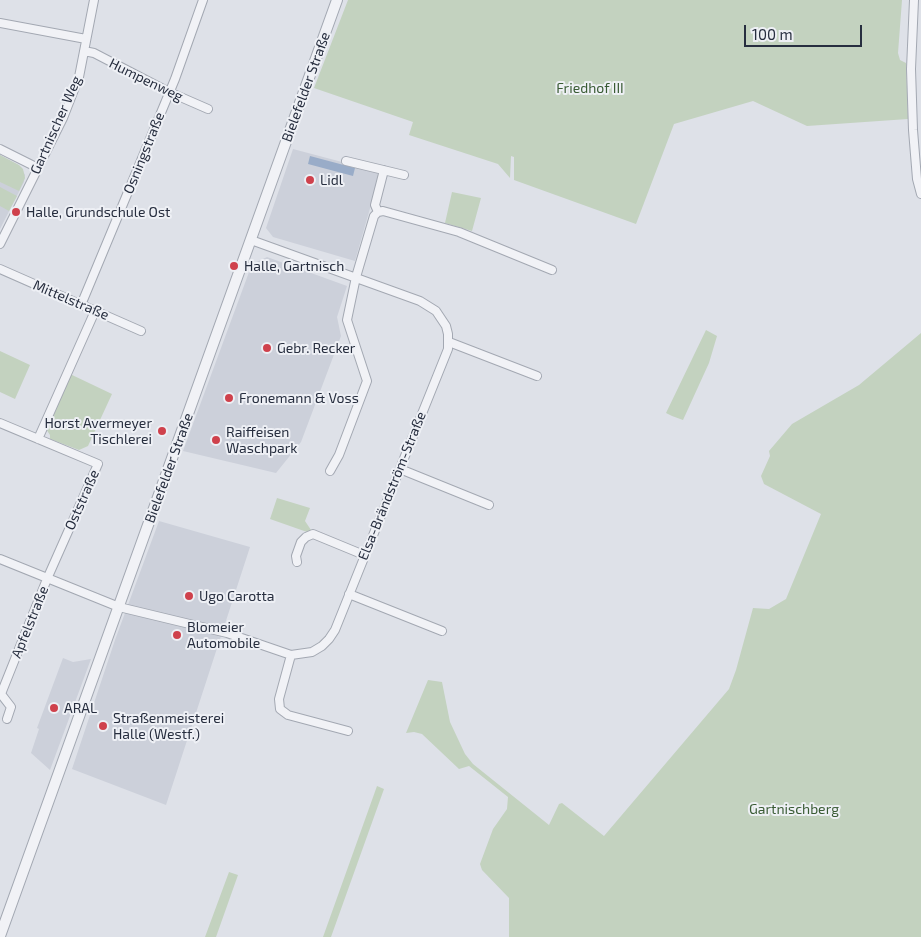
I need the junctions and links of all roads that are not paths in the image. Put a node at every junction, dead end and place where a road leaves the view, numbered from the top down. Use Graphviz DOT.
graph roads {
  1 [pos="94,0"];
  2 [pos="204,0"];
  3 [pos="337,0"];
  4 [pos="914,0"];
  5 [pos="0,23"];
  6 [pos="86,39"];
  7 [pos="84,51"];
  8 [pos="169,92"];
  9 [pos="208,109"];
  10 [pos="0,149"];
  11 [pos="346,161"];
  12 [pos="38,168"];
  13 [pos="384,170"];
  14 [pos="404,175"];
  15 [pos="921,194"];
  16 [pos="378,212"];
  17 [pos="251,240"];
  18 [pos="0,244"];
  19 [pos="0,269"];
  20 [pos="552,270"];
  21 [pos="356,277"];
  22 [pos="81,305"];
  23 [pos="95,311"];
  24 [pos="141,330"];
  25 [pos="449,342"];
  26 [pos="537,376"];
  27 [pos="0,423"];
  28 [pos="38,439"];
  29 [pos="400,469"];
  30 [pos="330,470"];
  31 [pos="489,505"];
  32 [pos="364,555"];
  33 [pos="0,559"];
  34 [pos="298,562"];
  35 [pos="47,579"];
  36 [pos="349,594"];
  37 [pos="119,607"];
  38 [pos="442,631"];
  39 [pos="291,655"];
  40 [pos="7,719"];
  41 [pos="348,731"];
  42 [pos="0,936"];
  1 -- 6 [label="street, Gartnischer Weg"];
  2 -- 8 [label="street, Osningstraße"];
  3 -- 17 [label="street, Bielefelder Straße"];
  4 -- 15 [label="street"];
  5 -- 6 [label="street"];
  6 -- 7 [label="street, Gartnischer Weg"];
  7 -- 8 [label="street, Humpenweg"];
  7 -- 12 [label="street, Gartnischer Weg"];
  8 -- 9 [label="street, Humpenweg"];
  8 -- 22 [label="street, Osningstraße"];
  10 -- 12 [label="street"];
  11 -- 13 [label="street"];
  12 -- 18 [label="street, Gartnischer Weg"];
  13 -- 14 [label="street"];
  13 -- 16 [label="street"];
  16 -- 20 [label="street"];
  16 -- 21 [label="street"];
  17 -- 21 [label="street"];
  17 -- 37 [label="street, Bielefelder Straße"];
  19 -- 22 [label="street, Mittelstraße"];
  21 -- 25 [label="street"];
  21 -- 30 [label="street"];
  22 -- 23 [label="street, Mittelstraße"];
  23 -- 24 [label="street, Mittelstraße"];
  23 -- 28 [label="street"];
  25 -- 26 [label="street"];
  25 -- 29 [label="street, Elsa-Brändström-Straße"];
  27 -- 28 [label="street, Oststraße"];
  28 -- 35 [label="street, Oststraße"];
  29 -- 31 [label="street"];
  29 -- 32 [label="street, Elsa-Brändström-Straße"];
  32 -- 34 [label="street"];
  32 -- 36 [label="street, Elsa-Brändström-Straße"];
  33 -- 35 [label="street"];
  35 -- 37 [label="street"];
  35 -- 40 [label="street, Apfelstraße"];
  36 -- 38 [label="street"];
  36 -- 39 [label="street, Elsa-Brändström-Straße"];
  37 -- 39 [label="street"];
  37 -- 42 [label="street, Bielefelder Straße"];
  39 -- 41 [label="street"];
}
